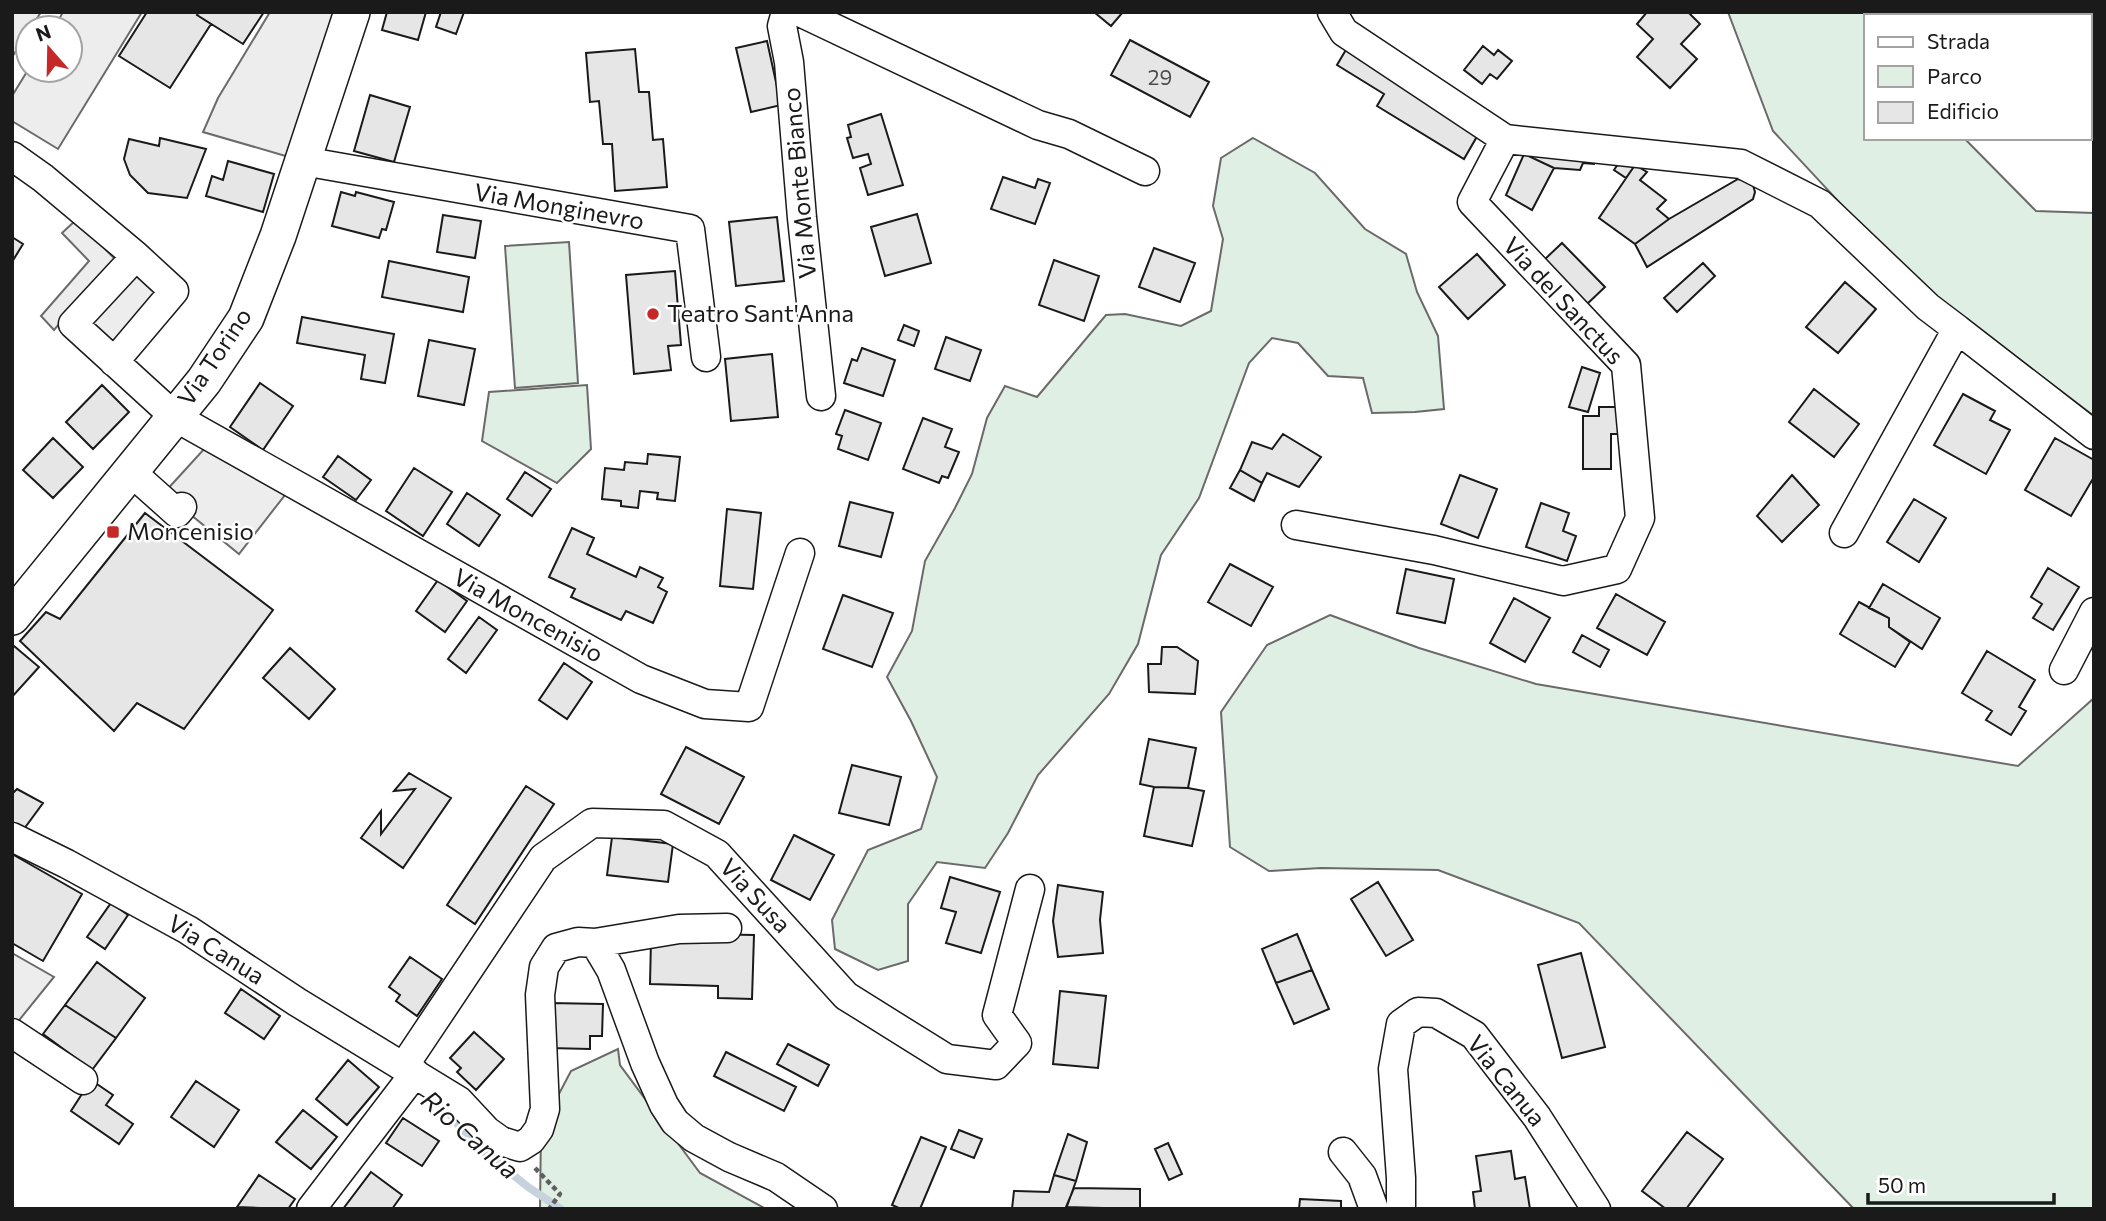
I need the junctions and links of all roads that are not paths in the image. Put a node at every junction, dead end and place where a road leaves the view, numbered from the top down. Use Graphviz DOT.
graph roads {
  1 [pos="352,12"];
  2 [pos="786,12"];
  3 [pos="800,12"];
  4 [pos="1332,12"];
  5 [pos="1505,139"];
  6 [pos="12,156"];
  7 [pos="303,161"];
  8 [pos="1145,171"];
  9 [pos="133,253"];
  10 [pos="100,277"];
  11 [pos="1957,328"];
  12 [pos="706,357"];
  13 [pos="114,362"];
  14 [pos="821,396"];
  15 [pos="175,417"];
  16 [pos="2094,435"];
  17 [pos="130,471"];
  18 [pos="182,507"];
  19 [pos="1296,525"];
  20 [pos="1844,533"];
  21 [pos="800,553"];
  22 [pos="2094,612"];
  23 [pos="12,617"];
  24 [pos="2064,670"];
  25 [pos="12,837"];
  26 [pos="1030,888"];
  27 [pos="727,928"];
  28 [pos="594,943"];
  29 [pos="12,1033"];
  30 [pos="409,1069"];
  31 [pos="83,1080"];
  32 [pos="1343,1152"];
  33 [pos="312,1209"];
  34 [pos="823,1209"];
  35 [pos="1374,1209"];
  36 [pos="1401,1209"];
  37 [pos="1596,1209"];
  1 -- 7 [label="main road, Via Torino"];
  2 -- 14 [label="street, Via Monte Bianco"];
  3 -- 8 [label="street"];
  4 -- 5 [label="street"];
  5 -- 11 [label="street"];
  5 -- 19 [label="street, Via del Sanctus"];
  6 -- 9 [label="street"];
  7 -- 12 [label="street, Via Monginevro"];
  7 -- 15 [label="main road, Via Torino"];
  9 -- 10 [label="street"];
  9 -- 13 [label="street"];
  9 -- 13 [label="street"];
  11 -- 16 [label="street"];
  11 -- 20 [label="street"];
  13 -- 15 [label="street"];
  15 -- 17 [label="main road, Via Torino"];
  15 -- 21 [label="street, Via Moncenisio"];
  17 -- 18 [label="street"];
  17 -- 23 [label="main road, Via Torino"];
  22 -- 24 [label="street"];
  25 -- 30 [label="street, Via Canua"];
  26 -- 30 [label="street, Via Susa"];
  27 -- 28 [label="street"];
  28 -- 30 [label="street, Via Canua"];
  28 -- 34 [label="street"];
  29 -- 31 [label="street"];
  30 -- 33 [label="street"];
  32 -- 35 [label="street"];
  36 -- 37 [label="street, Via Canua"];
}
